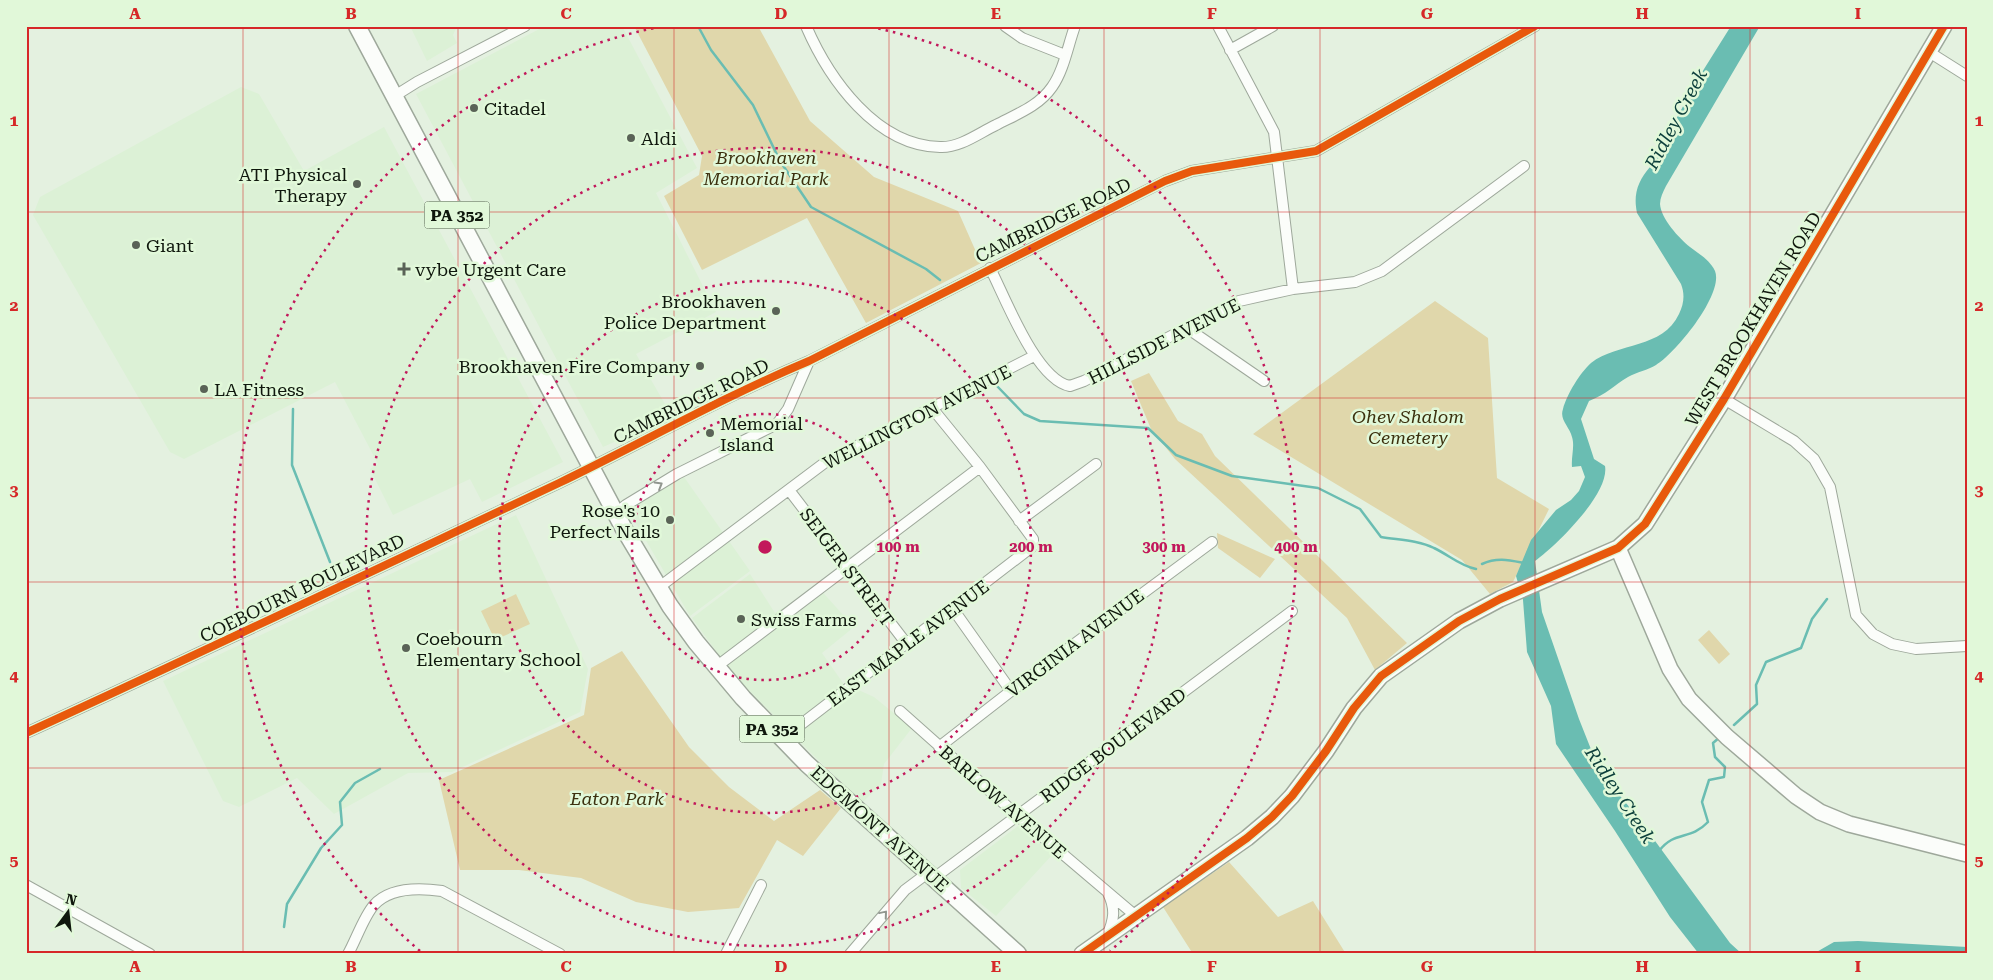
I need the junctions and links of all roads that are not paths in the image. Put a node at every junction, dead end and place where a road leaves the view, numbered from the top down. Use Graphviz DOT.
graph roads {
  1 [pos="357,26"];
  2 [pos="526,26"];
  3 [pos="806,26"];
  4 [pos="1006,26"];
  5 [pos="1075,26"];
  6 [pos="1218,26"];
  7 [pos="1273,26"];
  8 [pos="1535,26"];
  9 [pos="1944,26"];
  10 [pos="1230,50"];
  11 [pos="1929,52"];
  12 [pos="1065,55"];
  13 [pos="1967,76"];
  14 [pos="393,97"];
  15 [pos="1276,159"];
  16 [pos="1524,166"];
  17 [pos="990,268"];
  18 [pos="1293,289"];
  19 [pos="1187,328"];
  20 [pos="1034,356"];
  21 [pos="809,361"];
  22 [pos="1264,381"];
  23 [pos="1724,399"];
  24 [pos="932,408"];
  25 [pos="1096,464"];
  26 [pos="980,466"];
  27 [pos="590,467"];
  28 [pos="789,490"];
  29 [pos="618,518"];
  30 [pos="1019,521"];
  31 [pos="1212,542"];
  32 [pos="1618,548"];
  33 [pos="848,569"];
  34 [pos="658,588"];
  35 [pos="953,609"];
  36 [pos="1292,611"];
  37 [pos="906,643"];
  38 [pos="1967,646"];
  39 [pos="716,667"];
  40 [pos="1011,691"];
  41 [pos="900,711"];
  42 [pos="26,732"];
  43 [pos="782,739"];
  44 [pos="939,747"];
  45 [pos="1018,816"];
  46 [pos="1967,854"];
  47 [pos="932,875"];
  48 [pos="26,885"];
  49 [pos="761,885"];
  50 [pos="1107,892"];
  51 [pos="1137,916"];
  52 [pos="1107,937"];
  53 [pos="548,951"];
  54 [pos="150,954"];
  55 [pos="348,954"];
  56 [pos="560,954"];
  57 [pos="726,954"];
  58 [pos="850,954"];
  59 [pos="1018,954"];
  60 [pos="1082,954"];
  1 -- 14 [label="main road, EDGMONT AVENUE / PA 352"];
  2 -- 14 [label="street"];
  3 -- 12 [label="street"];
  4 -- 12 [label="street"];
  5 -- 12 [label="street"];
  6 -- 10 [label="street"];
  7 -- 10 [label="street"];
  8 -- 15 [label="street, CAMBRIDGE ROAD"];
  9 -- 11 [label="street, WEST BROOKHAVEN ROAD"];
  10 -- 15 [label="street"];
  11 -- 13 [label="street"];
  11 -- 23 [label="street, WEST BROOKHAVEN ROAD"];
  14 -- 27 [label="main road, EDGMONT AVENUE / PA 352"];
  15 -- 17 [label="street, CAMBRIDGE ROAD"];
  15 -- 18 [label="street"];
  16 -- 18 [label="street, HILLSIDE AVENUE"];
  17 -- 20 [label="street"];
  17 -- 21 [label="street, CAMBRIDGE ROAD"];
  18 -- 19 [label="street, HILLSIDE AVENUE"];
  19 -- 20 [label="street, HILLSIDE AVENUE"];
  19 -- 22 [label="street"];
  20 -- 24 [label="street, WELLINGTON AVENUE"];
  21 -- 27 [label="street, CAMBRIDGE ROAD"];
  29 -- 21 [label="street, one-way"];
  23 -- 32 [label="street, WEST BROOKHAVEN ROAD"];
  23 -- 38 [label="street"];
  24 -- 26 [label="street"];
  24 -- 28 [label="street, WELLINGTON AVENUE"];
  25 -- 30 [label="street"];
  26 -- 30 [label="street"];
  26 -- 33 [label="street"];
  27 -- 29 [label="main road, EDGMONT AVENUE / PA 352"];
  27 -- 42 [label="street, COEBOURN BOULEVARD"];
  28 -- 33 [label="street, SEIGER STREET"];
  28 -- 34 [label="street, WELLINGTON AVENUE"];
  29 -- 34 [label="main road, EDGMONT AVENUE / PA 352"];
  30 -- 35 [label="street, EAST MAPLE AVENUE"];
  31 -- 40 [label="street, VIRGINIA AVENUE"];
  32 -- 46 [label="street"];
  32 -- 51 [label="street, WEST BROOKHAVEN ROAD"];
  33 -- 37 [label="street, SEIGER STREET"];
  33 -- 39 [label="street"];
  34 -- 39 [label="main road, EDGMONT AVENUE / PA 352"];
  35 -- 37 [label="street, EAST MAPLE AVENUE"];
  35 -- 40 [label="street"];
  36 -- 45 [label="street, RIDGE BOULEVARD"];
  37 -- 43 [label="street, EAST MAPLE AVENUE"];
  39 -- 43 [label="main road, EDGMONT AVENUE / PA 352"];
  40 -- 44 [label="street, VIRGINIA AVENUE"];
  41 -- 44 [label="street, BARLOW AVENUE"];
  43 -- 47 [label="main road, EDGMONT AVENUE / PA 352"];
  44 -- 45 [label="street, BARLOW AVENUE"];
  45 -- 47 [label="street, RIDGE BOULEVARD"];
  45 -- 50 [label="street, BARLOW AVENUE"];
  58 -- 47 [label="street, RIDGE BOULEVARD, one-way"];
  47 -- 59 [label="main road, EDGMONT AVENUE / PA 352"];
  48 -- 54 [label="street"];
  49 -- 57 [label="street"];
  50 -- 51 [label="street, BARLOW AVENUE"];
  50 -- 52 [label="street"];
  51 -- 52 [label="street, WEST BROOKHAVEN ROAD"];
  52 -- 60 [label="street, WEST BROOKHAVEN ROAD"];
  53 -- 55 [label="street"];
  53 -- 56 [label="street"];
}
